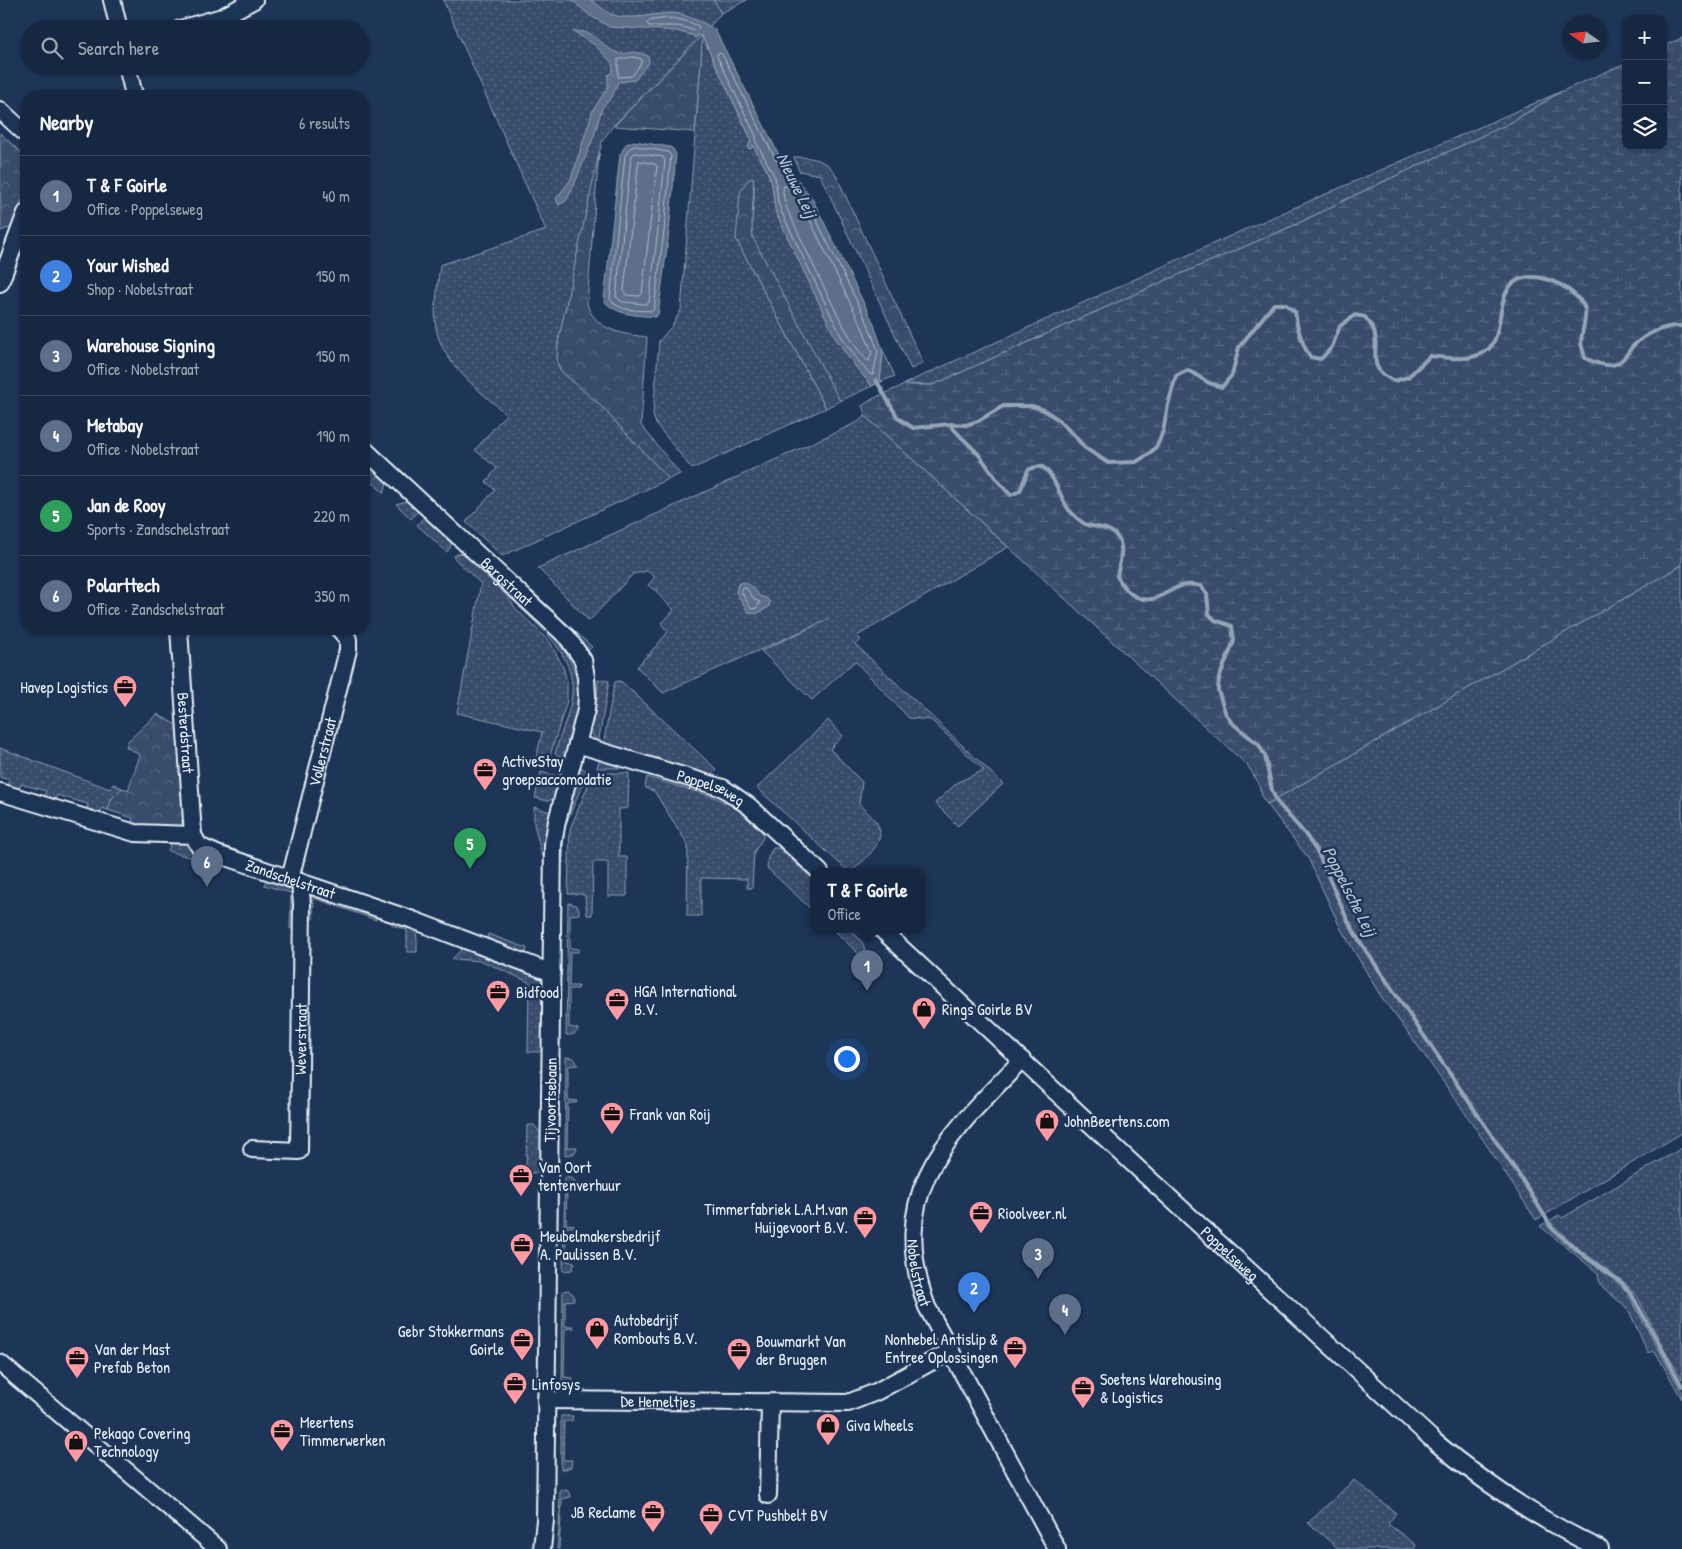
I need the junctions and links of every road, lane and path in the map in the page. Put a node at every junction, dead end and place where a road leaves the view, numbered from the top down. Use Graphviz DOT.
graph roads {
  1 [pos="112,0"];
  2 [pos="254,0"];
  3 [pos="117,20"];
  4 [pos="212,20"];
  5 [pos="129,75"];
  6 [pos="133,90"];
  7 [pos="0,110"];
  8 [pos="20,128"];
  9 [pos="20,230"];
  10 [pos="0,283"];
  11 [pos="370,455"];
  12 [pos="178,635"];
  13 [pos="344,635"];
  14 [pos="577,744"];
  15 [pos="0,792"];
  16 [pos="193,835"];
  17 [pos="816,868"];
  18 [pos="295,880"];
  19 [pos="885,933"];
  20 [pos="552,973"];
  21 [pos="1022,1060"];
  22 [pos="252,1149"];
  23 [pos="951,1352"];
  24 [pos="0,1362"];
  25 [pos="546,1400"];
  26 [pos="770,1402"];
  27 [pos="768,1495"];
  28 [pos="218,1549"];
  29 [pos="542,1549"];
  30 [pos="1057,1549"];
  31 [pos="1600,1549"];
  1 -- 3 [label="street"];
  2 -- 4 [label="street"];
  5 -- 6 [label="street"];
  7 -- 8 [label="street"];
  9 -- 10 [label="street"];
  11 -- 14 [label="street, Bergstraat"];
  12 -- 16 [label="street, Besterdstraat"];
  13 -- 18 [label="street, Vollerstraat"];
  14 -- 17 [label="street, Poppelseweg"];
  14 -- 20 [label="street, Tijvoortsebaan"];
  15 -- 16 [label="street"];
  16 -- 18 [label="street, Zandschelstraat"];
  18 -- 20 [label="street, Zandschelstraat"];
  18 -- 22 [label="street, Weverstraat"];
  19 -- 21 [label="street, Poppelseweg"];
  20 -- 25 [label="street, Tijvoortsebaan"];
  21 -- 23 [label="street, Nobelstraat"];
  21 -- 31 [label="street, Poppelseweg"];
  23 -- 26 [label="street, De Hemeltjes"];
  23 -- 30 [label="street, Nobelstraat"];
  24 -- 28 [label="street"];
  25 -- 26 [label="street, De Hemeltjes"];
  25 -- 29 [label="street, Tijvoortsebaan"];
  26 -- 27 [label="street"];
}
